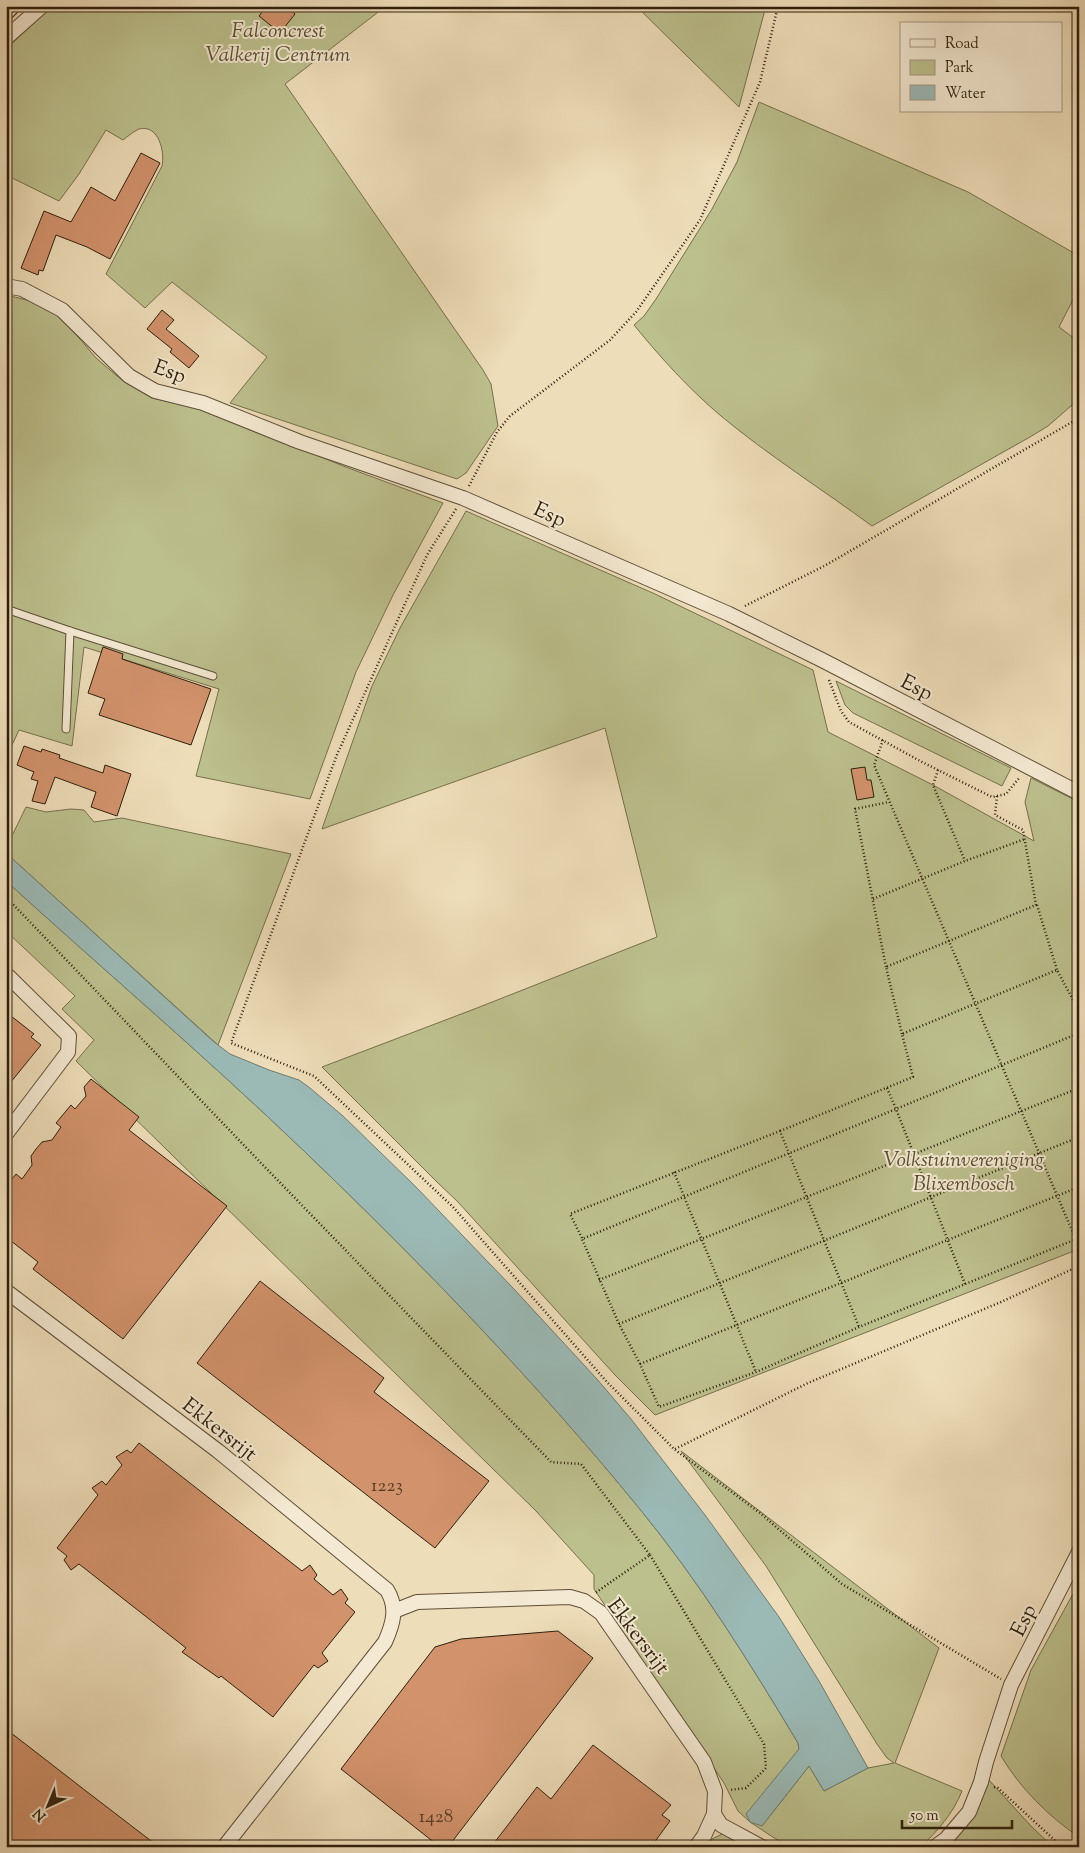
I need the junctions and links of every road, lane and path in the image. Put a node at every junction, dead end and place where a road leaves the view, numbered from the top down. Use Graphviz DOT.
graph roads {
  1 [pos="42,6"];
  2 [pos="778,6"];
  3 [pos="6,38"];
  4 [pos="6,286"];
  5 [pos="1079,418"];
  6 [pos="463,498"];
  7 [pos="6,609"];
  8 [pos="729,614"];
  9 [pos="70,631"];
  10 [pos="822,660"];
  11 [pos="212,676"];
  12 [pos="66,729"];
  13 [pos="883,740"];
  14 [pos="1028,766"];
  15 [pos="938,770"];
  16 [pos="1079,793"];
  17 [pos="997,796"];
  18 [pos="890,802"];
  19 [pos="1025,839"];
  20 [pos="965,861"];
  21 [pos="922,878"];
  22 [pos="6,897"];
  23 [pos="873,899"];
  24 [pos="1036,905"];
  25 [pos="949,941"];
  26 [pos="886,967"];
  27 [pos="1057,970"];
  28 [pos="6,974"];
  29 [pos="976,1004"];
  30 [pos="1079,1010"];
  31 [pos="902,1034"];
  32 [pos="1079,1034"];
  33 [pos="1002,1065"];
  34 [pos="887,1088"];
  35 [pos="1079,1088"];
  36 [pos="896,1109"];
  37 [pos="1021,1111"];
  38 [pos="780,1131"];
  39 [pos="6,1134"];
  40 [pos="1079,1137"];
  41 [pos="1039,1153"];
  42 [pos="790,1154"];
  43 [pos="914,1154"];
  44 [pos="674,1172"];
  45 [pos="1079,1187"];
  46 [pos="1057,1196"];
  47 [pos="684,1197"];
  48 [pos="807,1197"];
  49 [pos="931,1197"];
  50 [pos="582,1239"];
  51 [pos="702,1239"];
  52 [pos="1077,1239"];
  53 [pos="824,1240"];
  54 [pos="948,1240"];
  55 [pos="1079,1266"];
  56 [pos="599,1280"];
  57 [pos="719,1283"];
  58 [pos="842,1283"];
  59 [pos="965,1284"];
  60 [pos="6,1291"];
  61 [pos="619,1324"];
  62 [pos="737,1325"];
  63 [pos="859,1327"];
  64 [pos="640,1364"];
  65 [pos="756,1372"];
  66 [pos="674,1449"];
  67 [pos="1079,1552"];
  68 [pos="650,1555"];
  69 [pos="584,1601"];
  70 [pos="394,1611"];
  71 [pos="1012,1685"];
  72 [pos="981,1782"];
  73 [pos="715,1792"];
  74 [pos="714,1814"];
  75 [pos="224,1847"];
  76 [pos="696,1847"];
  77 [pos="762,1847"];
  78 [pos="935,1847"];
  79 [pos="1062,1847"];
  1 -- 3 [label="street"];
  2 -- 6 [label="path"];
  4 -- 6 [label="street, Esp"];
  5 -- 8 [label="path"];
  6 -- 8 [label="street, Esp"];
  6 -- 66 [label="path"];
  7 -- 9 [label="lane"];
  8 -- 10 [label="street, Esp"];
  9 -- 11 [label="lane"];
  9 -- 12 [label="lane"];
  10 -- 13 [label="path"];
  10 -- 14 [label="street, Esp"];
  13 -- 15 [label="path"];
  13 -- 18 [label="path"];
  14 -- 16 [label="street, Esp"];
  14 -- 17 [label="path"];
  15 -- 17 [label="path"];
  15 -- 20 [label="path"];
  17 -- 19 [label="path"];
  18 -- 21 [label="path"];
  18 -- 23 [label="path"];
  19 -- 20 [label="path"];
  19 -- 24 [label="path"];
  20 -- 21 [label="path"];
  21 -- 23 [label="path"];
  21 -- 25 [label="path"];
  22 -- 68 [label="path"];
  23 -- 26 [label="path"];
  24 -- 25 [label="path"];
  24 -- 27 [label="path"];
  25 -- 26 [label="path"];
  25 -- 29 [label="path"];
  26 -- 31 [label="path"];
  27 -- 29 [label="path"];
  27 -- 30 [label="path"];
  28 -- 39 [label="street"];
  29 -- 31 [label="path"];
  29 -- 33 [label="path"];
  31 -- 34 [label="path"];
  32 -- 33 [label="path"];
  33 -- 36 [label="path"];
  33 -- 37 [label="path"];
  34 -- 36 [label="path"];
  34 -- 38 [label="path"];
  35 -- 37 [label="path"];
  36 -- 42 [label="path"];
  36 -- 43 [label="path"];
  37 -- 41 [label="path"];
  37 -- 43 [label="path"];
  38 -- 42 [label="path"];
  38 -- 44 [label="path"];
  40 -- 41 [label="path"];
  41 -- 46 [label="path"];
  41 -- 49 [label="path"];
  42 -- 47 [label="path"];
  42 -- 48 [label="path"];
  43 -- 48 [label="path"];
  43 -- 49 [label="path"];
  44 -- 47 [label="path"];
  44 -- 50 [label="path"];
  45 -- 46 [label="path"];
  46 -- 52 [label="path"];
  46 -- 54 [label="path"];
  47 -- 50 [label="path"];
  47 -- 51 [label="path"];
  48 -- 51 [label="path"];
  48 -- 53 [label="path"];
  49 -- 53 [label="path"];
  49 -- 54 [label="path"];
  50 -- 56 [label="path"];
  51 -- 56 [label="path"];
  51 -- 57 [label="path"];
  52 -- 59 [label="path"];
  53 -- 57 [label="path"];
  53 -- 58 [label="path"];
  54 -- 58 [label="path"];
  54 -- 59 [label="path"];
  55 -- 66 [label="path"];
  56 -- 61 [label="path"];
  57 -- 61 [label="path"];
  57 -- 62 [label="path"];
  58 -- 62 [label="path"];
  58 -- 63 [label="path"];
  59 -- 63 [label="path"];
  60 -- 70 [label="street, Ekkersrijt"];
  61 -- 64 [label="path"];
  62 -- 64 [label="path"];
  62 -- 65 [label="path"];
  63 -- 65 [label="path"];
  64 -- 65 [label="path"];
  66 -- 71 [label="path"];
  67 -- 71 [label="street, Esp"];
  68 -- 69 [label="path"];
  68 -- 73 [label="path"];
  69 -- 70 [label="street, Ekkersrijt"];
  69 -- 73 [label="street, Ekkersrijt"];
  70 -- 75 [label="street"];
  71 -- 72 [label="street, Esp"];
  72 -- 78 [label="street"];
  72 -- 79 [label="path"];
  73 -- 74 [label="street, Ekkersrijt"];
  74 -- 76 [label="street, Ekkersrijt"];
  74 -- 77 [label="street"];
}
